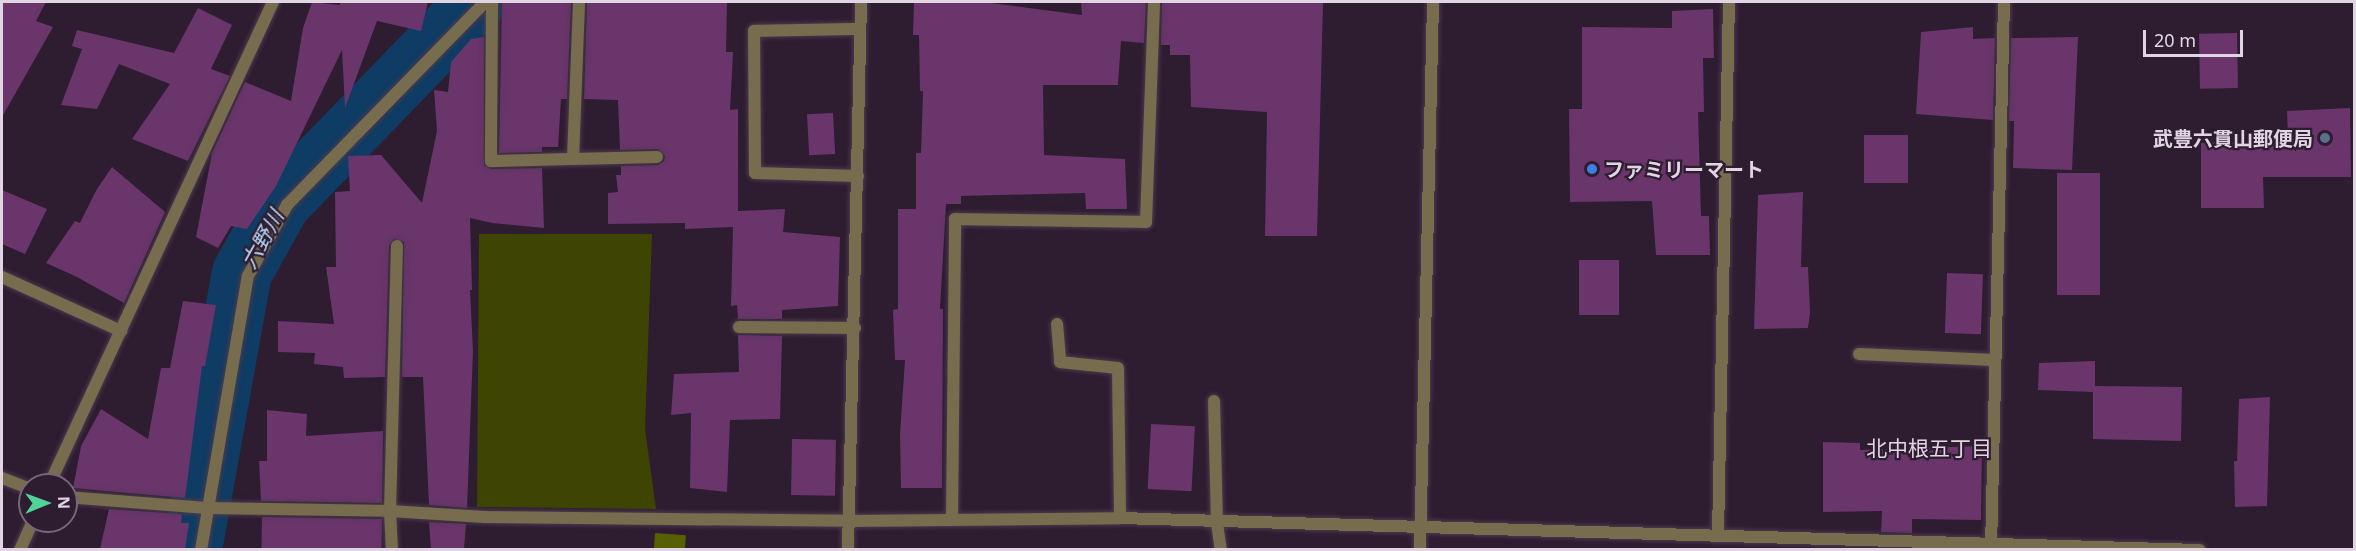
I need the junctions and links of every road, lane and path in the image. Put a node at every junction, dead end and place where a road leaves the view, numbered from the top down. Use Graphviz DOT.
graph roads {
  1 [pos="273,2"];
  2 [pos="485,2"];
  3 [pos="492,2"];
  4 [pos="579,2"];
  5 [pos="861,2"];
  6 [pos="1154,2"];
  7 [pos="1433,2"];
  8 [pos="1729,2"];
  9 [pos="2004,2"];
  10 [pos="859,30"];
  11 [pos="657,157"];
  12 [pos="573,159"];
  13 [pos="858,176"];
  14 [pos="397,246"];
  15 [pos="2,277"];
  16 [pos="1057,324"];
  17 [pos="739,327"];
  18 [pos="855,328"];
  19 [pos="121,331"];
  20 [pos="1859,354"];
  21 [pos="1994,360"];
  22 [pos="1214,401"];
  23 [pos="55,473"];
  24 [pos="2,478"];
  25 [pos="18,484"];
  26 [pos="78,498"];
  27 [pos="204,508"];
  28 [pos="390,511"];
  29 [pos="1120,518"];
  30 [pos="952,519"];
  31 [pos="850,521"];
  32 [pos="1217,523"];
  33 [pos="1420,527"];
  34 [pos="27,533"];
  35 [pos="1718,534"];
  36 [pos="1800,544"];
  37 [pos="1991,546"];
  38 [pos="20,549"];
  39 [pos="201,549"];
  40 [pos="392,549"];
  41 [pos="848,549"];
  42 [pos="1221,549"];
  43 [pos="1420,549"];
  44 [pos="2200,549"];
  1 -- 19 [label="street"];
  2 -- 27 [label="street"];
  3 -- 12 [label="street"];
  4 -- 12 [label="street"];
  5 -- 10 [label="street"];
  6 -- 30 [label="street"];
  7 -- 33 [label="street"];
  8 -- 35 [label="street"];
  9 -- 21 [label="street"];
  10 -- 13 [label="street"];
  10 -- 13 [label="street"];
  11 -- 12 [label="street"];
  13 -- 18 [label="street"];
  14 -- 28 [label="street"];
  15 -- 19 [label="street"];
  16 -- 29 [label="street"];
  17 -- 18 [label="street"];
  18 -- 31 [label="street"];
  19 -- 23 [label="street"];
  20 -- 21 [label="street"];
  21 -- 37 [label="street"];
  22 -- 32 [label="street"];
  24 -- 25 [label="street"];
  26 -- 27 [label="street"];
  27 -- 28 [label="street"];
  27 -- 39 [label="street"];
  28 -- 31 [label="street"];
  28 -- 40 [label="street"];
  29 -- 30 [label="street"];
  29 -- 32 [label="street"];
  30 -- 31 [label="street"];
  31 -- 41 [label="street"];
  32 -- 33 [label="street"];
  32 -- 42 [label="street"];
  33 -- 35 [label="street"];
  33 -- 43 [label="street"];
  34 -- 38 [label="street"];
  35 -- 36 [label="street"];
  36 -- 37 [label="street"];
  37 -- 44 [label="street"];
}
